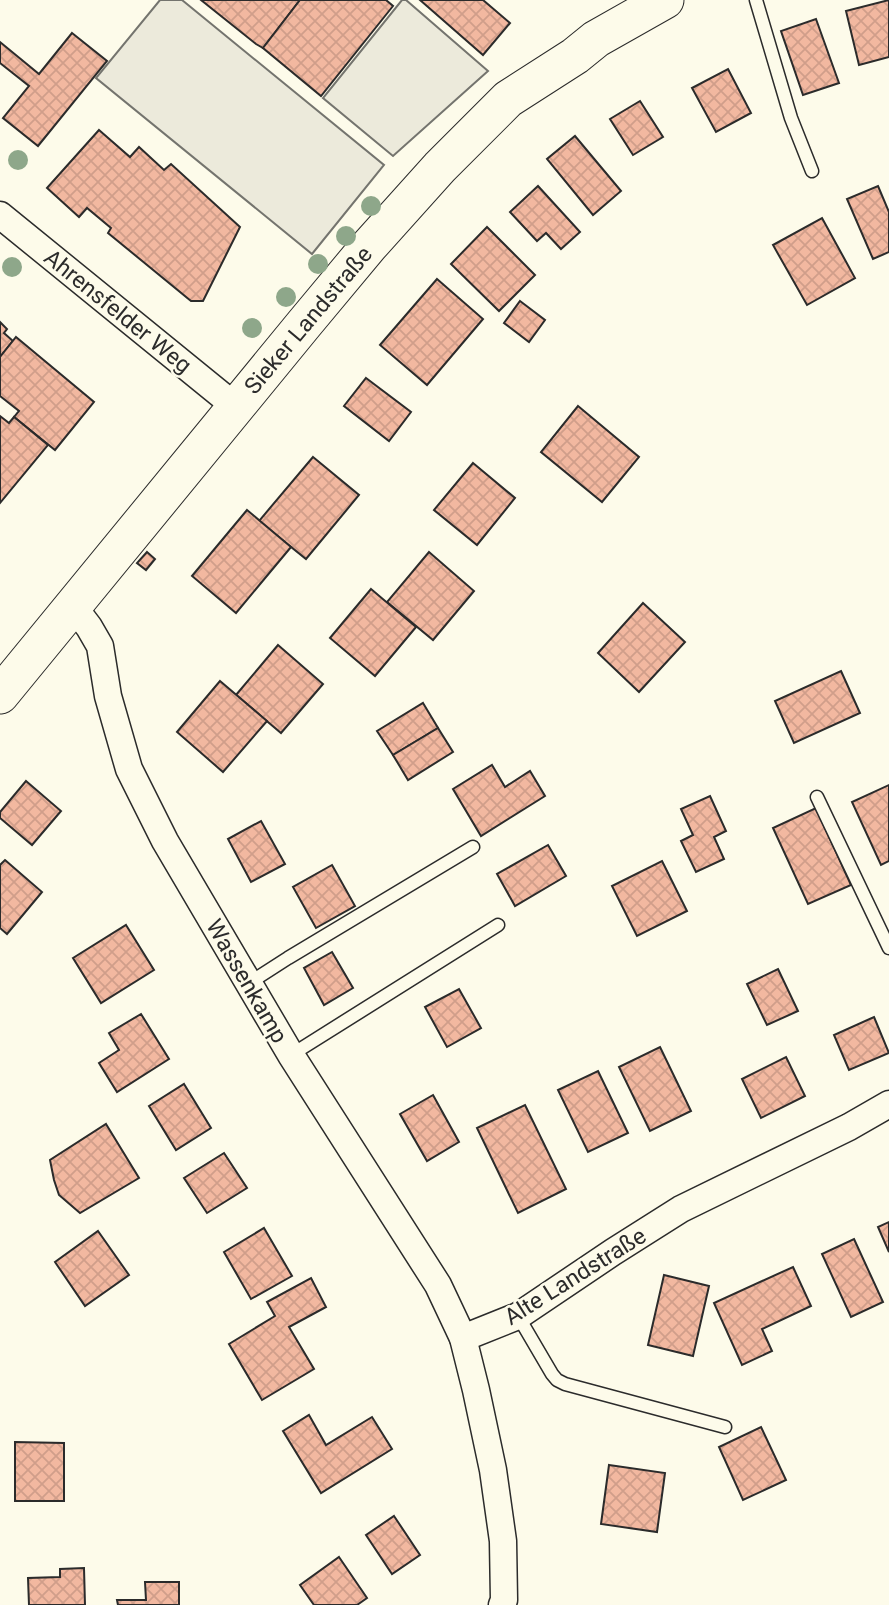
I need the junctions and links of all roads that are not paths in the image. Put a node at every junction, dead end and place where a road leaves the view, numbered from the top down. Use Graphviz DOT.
graph roads {
  1 [pos="666,0"];
  2 [pos="756,0"];
  3 [pos="812,171"];
  4 [pos="0,215"];
  5 [pos="236,407"];
  6 [pos="73,606"];
  7 [pos="0,695"];
  8 [pos="817,796"];
  9 [pos="473,847"];
  10 [pos="498,925"];
  11 [pos="889,948"];
  12 [pos="249,984"];
  13 [pos="291,1055"];
  14 [pos="889,1104"];
  15 [pos="518,1316"];
  16 [pos="463,1338"];
  17 [pos="725,1427"];
  18 [pos="502,1605"];
  1 -- 5 [label="street, Sieker Landstraße"];
  2 -- 3 [label="lane"];
  4 -- 5 [label="street, Ahrensfelder Weg"];
  5 -- 6 [label="street, Sieker Landstraße"];
  6 -- 7 [label="street, Sieker Landstraße"];
  6 -- 12 [label="street, Wassenkamp"];
  8 -- 11 [label="lane"];
  9 -- 12 [label="lane"];
  10 -- 13 [label="lane"];
  12 -- 13 [label="street, Wassenkamp"];
  13 -- 16 [label="street, Wassenkamp"];
  14 -- 15 [label="street, Alte Landstraße"];
  15 -- 16 [label="street, Alte Landstraße"];
  15 -- 17 [label="lane"];
  16 -- 18 [label="street"];
}
